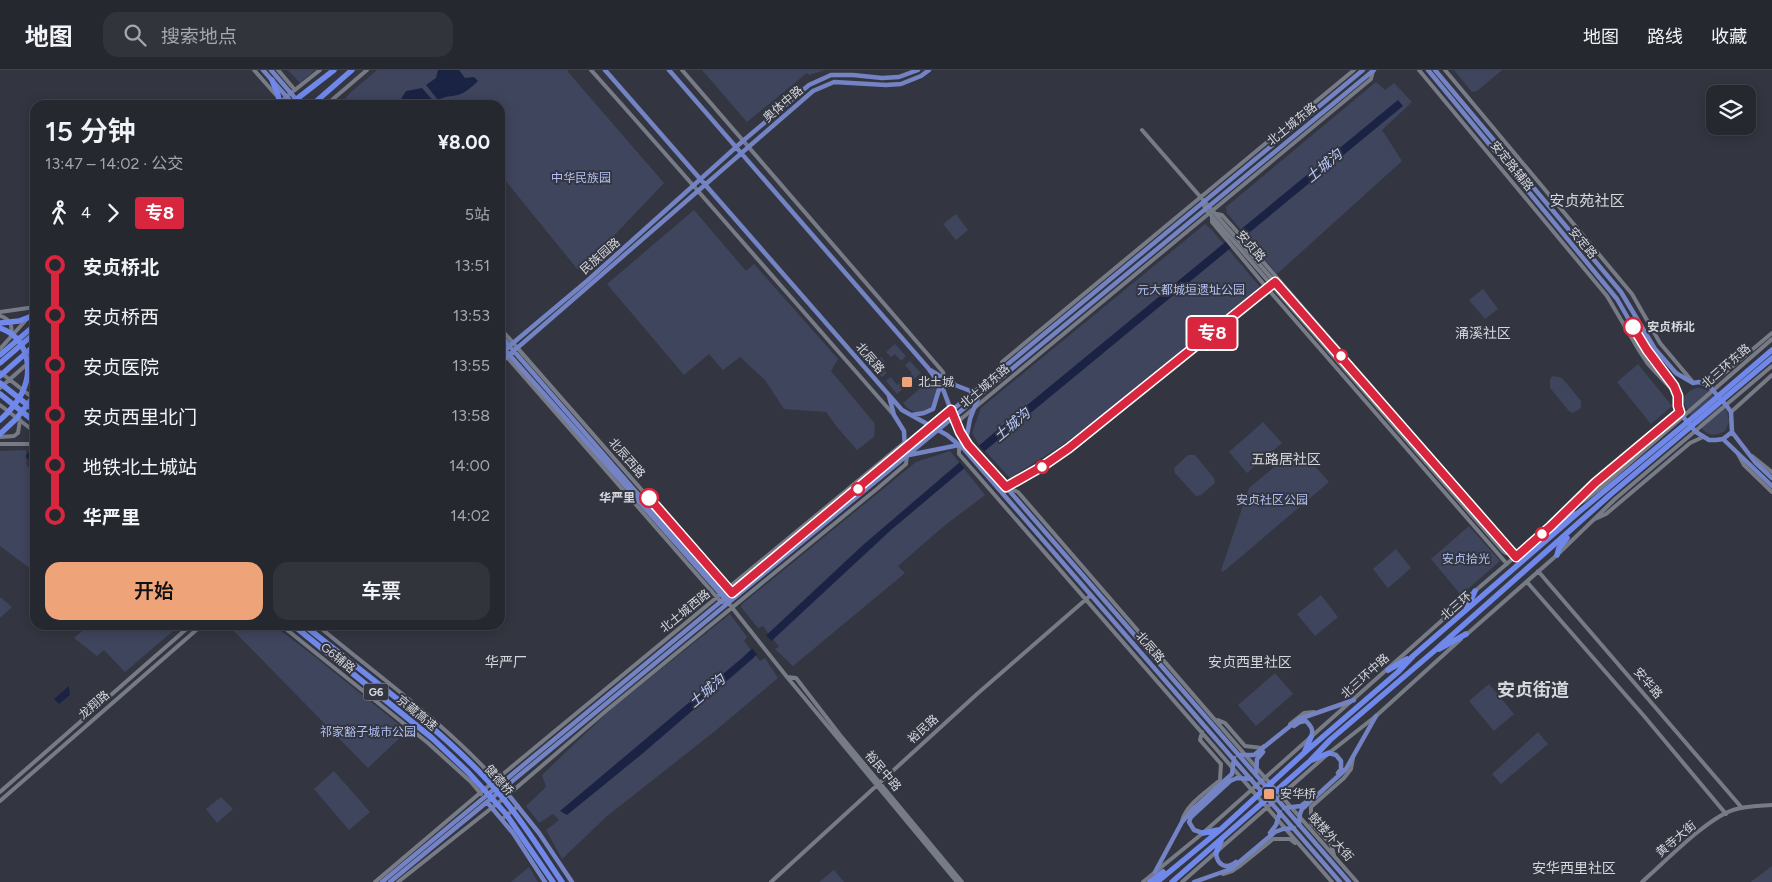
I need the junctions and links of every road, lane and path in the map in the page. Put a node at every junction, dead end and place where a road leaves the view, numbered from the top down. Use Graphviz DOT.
graph roads {
  1 [pos="254,70"];
  2 [pos="262,70"];
  3 [pos="271,70"];
  4 [pos="278,70"];
  5 [pos="320,70"];
  6 [pos="334,70"];
  7 [pos="352,70"];
  8 [pos="367,70"];
  9 [pos="591,70"];
  10 [pos="605,70"];
  11 [pos="669,70"];
  12 [pos="682,70"];
  13 [pos="918,70"];
  14 [pos="929,70"];
  15 [pos="1354,70"];
  16 [pos="1363,70"];
  17 [pos="1419,70"];
  18 [pos="1428,70"];
  19 [pos="1435,70"];
  20 [pos="1445,70"];
  21 [pos="1374,71"];
  22 [pos="274,78"];
  23 [pos="295,90"];
  24 [pos="276,100"];
  25 [pos="279,100"];
  26 [pos="284,100"];
  27 [pos="290,100"];
  28 [pos="296,100"];
  29 [pos="296,100"];
  30 [pos="318,100"];
  31 [pos="332,100"];
  32 [pos="1142,130"];
  33 [pos="744,140"];
  34 [pos="750,146"];
  35 [pos="737,147"];
  36 [pos="742,153"];
  37 [pos="1260,155"];
  38 [pos="1250,156"];
  39 [pos="701,179"];
  40 [pos="705,185"];
  41 [pos="694,186"];
  42 [pos="699,191"];
  43 [pos="1202,199"];
  44 [pos="1207,207"];
  45 [pos="1215,212"];
  46 [pos="1210,215"];
  47 [pos="1241,246"];
  48 [pos="1575,249"];
  49 [pos="1248,257"];
  50 [pos="1578,263"];
  51 [pos="1249,267"];
  52 [pos="30,309"];
  53 [pos="0,312"];
  54 [pos="30,314"];
  55 [pos="0,316"];
  56 [pos="30,317"];
  57 [pos="0,323"];
  58 [pos="1051,324"];
  59 [pos="0,328"];
  60 [pos="30,329"];
  61 [pos="1057,331"];
  62 [pos="1772,333"];
  63 [pos="505,335"];
  64 [pos="30,336"];
  65 [pos="505,339"];
  66 [pos="1772,339"];
  67 [pos="8,341"];
  68 [pos="512,345"];
  69 [pos="505,349"];
  70 [pos="5,350"];
  71 [pos="30,350"];
  72 [pos="516,350"];
  73 [pos="1772,350"];
  74 [pos="505,354"];
  75 [pos="0,355"];
  76 [pos="508,356"];
  77 [pos="1772,358"];
  78 [pos="505,359"];
  79 [pos="30,362"];
  80 [pos="0,363"];
  81 [pos="30,365"];
  82 [pos="1772,366"];
  83 [pos="25,367"];
  84 [pos="928,369"];
  85 [pos="0,372"];
  86 [pos="1772,375"];
  87 [pos="0,376"];
  88 [pos="945,379"];
  89 [pos="1693,383"];
  90 [pos="0,384"];
  91 [pos="940,386"];
  92 [pos="1709,386"];
  93 [pos="0,388"];
  94 [pos="973,392"];
  95 [pos="0,394"];
  96 [pos="30,395"];
  97 [pos="889,395"];
  98 [pos="979,396"];
  99 [pos="1678,396"];
  100 [pos="30,401"];
  101 [pos="0,405"];
  102 [pos="30,407"];
  103 [pos="976,407"];
  104 [pos="1388,408"];
  105 [pos="951,410"];
  106 [pos="1680,412"];
  107 [pos="1731,412"];
  108 [pos="894,415"];
  109 [pos="911,415"];
  110 [pos="953,417"];
  111 [pos="30,418"];
  112 [pos="0,420"];
  113 [pos="20,420"];
  114 [pos="1386,425"];
  115 [pos="1394,425"];
  116 [pos="932,426"];
  117 [pos="30,428"];
  118 [pos="938,430"];
  119 [pos="1732,432"];
  120 [pos="0,435"];
  121 [pos="1703,437"];
  122 [pos="1723,439"];
  123 [pos="905,442"];
  124 [pos="911,443"];
  125 [pos="0,444"];
  126 [pos="30,444"];
  127 [pos="959,445"];
  128 [pos="966,445"];
  129 [pos="905,449"];
  130 [pos="1736,450"];
  131 [pos="1747,452"];
  132 [pos="907,455"];
  133 [pos="1772,472"];
  134 [pos="1772,478"];
  135 [pos="1452,484"];
  136 [pos="1457,485"];
  137 [pos="1772,486"];
  138 [pos="1006,487"];
  139 [pos="1451,491"];
  140 [pos="1609,492"];
  141 [pos="1772,492"];
  142 [pos="1452,502"];
  143 [pos="1564,512"];
  144 [pos="1579,512"];
  145 [pos="1591,522"];
  146 [pos="1551,526"];
  147 [pos="1573,529"];
  148 [pos="1488,543"];
  149 [pos="1501,549"];
  150 [pos="1509,549"];
  151 [pos="1557,555"];
  152 [pos="1517,556"];
  153 [pos="1507,564"];
  154 [pos="1538,572"];
  155 [pos="1527,582"];
  156 [pos="1475,591"];
  157 [pos="725,595"];
  158 [pos="1091,595"];
  159 [pos="1085,600"];
  160 [pos="730,605"];
  161 [pos="1465,612"];
  162 [pos="185,630"];
  163 [pos="196,630"];
  164 [pos="287,630"];
  165 [pos="299,630"];
  166 [pos="310,630"];
  167 [pos="323,630"];
  168 [pos="1466,634"];
  169 [pos="1433,652"];
  170 [pos="1413,656"];
  171 [pos="1388,670"];
  172 [pos="787,677"];
  173 [pos="1354,700"];
  174 [pos="1314,712"];
  175 [pos="1376,716"];
  176 [pos="1216,719"];
  177 [pos="1202,732"];
  178 [pos="1311,737"];
  179 [pos="1304,753"];
  180 [pos="1329,753"];
  181 [pos="462,755"];
  182 [pos="1354,755"];
  183 [pos="1236,757"];
  184 [pos="1248,757"];
  185 [pos="1310,760"];
  186 [pos="457,761"];
  187 [pos="484,766"];
  188 [pos="1256,767"];
  189 [pos="1234,768"];
  190 [pos="1255,775"];
  191 [pos="496,780"];
  192 [pos="1245,781"];
  193 [pos="471,782"];
  194 [pos="878,784"];
  195 [pos="502,787"];
  196 [pos="0,792"];
  197 [pos="480,793"];
  198 [pos="508,795"];
  199 [pos="0,800"];
  200 [pos="487,800"];
  201 [pos="1772,805"];
  202 [pos="518,806"];
  203 [pos="492,807"];
  204 [pos="1286,808"];
  205 [pos="1742,808"];
  206 [pos="1726,814"];
  207 [pos="1300,817"];
  208 [pos="1276,818"];
  209 [pos="502,819"];
  210 [pos="1182,822"];
  211 [pos="1300,825"];
  212 [pos="1294,828"];
  213 [pos="1286,829"];
  214 [pos="1220,830"];
  215 [pos="1204,833"];
  216 [pos="1221,839"];
  217 [pos="1216,853"];
  218 [pos="1335,857"];
  219 [pos="1176,866"];
  220 [pos="1320,868"];
  221 [pos="1155,872"];
  222 [pos="1218,875"];
  223 [pos="375,882"];
  224 [pos="382,882"];
  225 [pos="390,882"];
  226 [pos="398,882"];
  227 [pos="544,882"];
  228 [pos="553,882"];
  229 [pos="562,882"];
  230 [pos="572,882"];
  231 [pos="771,882"];
  232 [pos="957,882"];
  233 [pos="962,882"];
  234 [pos="1143,882"];
  235 [pos="1150,882"];
  236 [pos="1157,882"];
  237 [pos="1173,882"];
  238 [pos="1182,882"];
  239 [pos="1194,882"];
  240 [pos="1332,882"];
  241 [pos="1340,882"];
  242 [pos="1349,882"];
  243 [pos="1357,882"];
  244 [pos="1642,882"];
  1 -- 24 [label="street"];
  2 -- 22 [label="main road"];
  3 -- 22 [label="main road"];
  4 -- 23 [label="street"];
  5 -- 23 [label="street"];
  6 -- 29 [label="highway"];
  7 -- 30 [label="highway"];
  8 -- 31 [label="street"];
  9 -- 41 [label="street, 北辰路"];
  10 -- 39 [label="main road, 北辰路"];
  11 -- 35 [label="main road, 北辰路"];
  12 -- 33 [label="street"];
  13 -- 33 [label="main road, 奥体中路"];
  14 -- 34 [label="main road, 奥体中路"];
  15 -- 38 [label="street, 北土城东路"];
  16 -- 37 [label="main road, 北土城东路"];
  17 -- 50 [label="street, 安定路辅路"];
  18 -- 48 [label="main road, 安定路"];
  19 -- 89 [label="main road, 安定路"];
  20 -- 89 [label="street, 安定路辅路"];
  21 -- 44 [label="main road, 北土城东路"];
  21 -- 45 [label="street, 北土城东路"];
  22 -- 25 [label="highway"];
  22 -- 27 [label="main road"];
  22 -- 28 [label="main road"];
  23 -- 26 [label="street"];
  32 -- 43 [label="street"];
  33 -- 34 [label="street"];
  33 -- 35 [label="main road, 奥体中路"];
  34 -- 36 [label="main road, 奥体中路"];
  34 -- 88 [label="street"];
  35 -- 36 [label="main road, 北辰路"];
  35 -- 39 [label="main road, 奥体中路"];
  36 -- 40 [label="main road, 奥体中路"];
  36 -- 84 [label="main road, 北辰路"];
  37 -- 38 [label="main road"];
  37 -- 43 [label="main road, 北土城东路"];
  38 -- 43 [label="street, 北土城东路"];
  39 -- 40 [label="main road, 北辰路"];
  39 -- 41 [label="main road, 民族园路"];
  40 -- 42 [label="main road, 民族园路"];
  40 -- 97 [label="main road, 北辰路"];
  41 -- 42 [label="street, 北辰路"];
  41 -- 68 [label="main road, 民族园路"];
  42 -- 72 [label="main road, 民族园路"];
  42 -- 108 [label="street, 北辰路"];
  43 -- 44 [label="street"];
  43 -- 58 [label="main road, 北土城东路"];
  44 -- 45 [label="street"];
  44 -- 46 [label="street, 安贞路"];
  44 -- 61 [label="main road, 北土城东路"];
  45 -- 46 [label="street, 北土城东路"];
  45 -- 47 [label="street, 安贞路"];
  46 -- 47 [label="street, 安贞路"];
  46 -- 103 [label="street, 北土城东路"];
  47 -- 49 [label="street, 安贞路"];
  47 -- 51 [label="street, 安贞路"];
  47 -- 104 [label="street, 安贞路"];
  48 -- 50 [label="street"];
  48 -- 99 [label="main road, 安定路"];
  49 -- 51 [label="street"];
  49 -- 115 [label="street, 安贞路"];
  50 -- 99 [label="street, 安定路辅路"];
  51 -- 114 [label="street, 安贞路"];
  52 -- 53 [label="street"];
  54 -- 67 [label="street"];
  55 -- 67 [label="street"];
  56 -- 57 [label="highway"];
  58 -- 61 [label="street"];
  58 -- 94 [label="main road, 北土城东路"];
  59 -- 112 [label="highway"];
  60 -- 70 [label="highway"];
  61 -- 98 [label="main road, 北土城东路"];
  62 -- 92 [label="street"];
  63 -- 68 [label="street, 北辰西路"];
  64 -- 70 [label="highway"];
  65 -- 68 [label="main road, 北辰西路"];
  66 -- 140 [label="street, 北三环东路"];
  67 -- 70 [label="street"];
  68 -- 69 [label="main road, 民族园路"];
  68 -- 72 [label="main road, 北辰西路"];
  70 -- 75 [label="highway"];
  70 -- 80 [label="highway"];
  71 -- 87 [label="highway"];
  72 -- 76 [label="main road, 民族园路"];
  72 -- 157 [label="main road, 北辰西路"];
  73 -- 140 [label="highway, 北三环"];
  74 -- 76 [label="main road, 北辰西路"];
  76 -- 78 [label="main road, 民族园路"];
  76 -- 157 [label="main road, 北辰西路"];
  77 -- 140 [label="highway, 北三环"];
  79 -- 83 [label="street"];
  81 -- 83 [label="street"];
  82 -- 140 [label="street"];
  83 -- 93 [label="street"];
  84 -- 88 [label="main road"];
  84 -- 91 [label="main road, 北辰路"];
  85 -- 96 [label="street"];
  86 -- 107 [label="street"];
  88 -- 94 [label="main road"];
  89 -- 92 [label="main road, 安定路"];
  90 -- 102 [label="highway"];
  91 -- 105 [label="main road, 北辰路"];
  91 -- 109 [label="main road"];
  92 -- 107 [label="main road"];
  94 -- 105 [label="main road, 北土城东路"];
  95 -- 111 [label="highway"];
  97 -- 108 [label="main road"];
  97 -- 109 [label="main road, 北辰路"];
  98 -- 103 [label="main road"];
  98 -- 110 [label="main road, 北土城东路"];
  99 -- 106 [label="main road, 安定路"];
  100 -- 120 [label="highway"];
  101 -- 113 [label="street"];
  103 -- 110 [label="street, 北土城东路"];
  103 -- 128 [label="main road"];
  104 -- 135 [label="street, 安贞路"];
  104 -- 136 [label="street, 安贞路"];
  105 -- 110 [label="main road, 北辰路"];
  105 -- 116 [label="main road, 北土城东路"];
  106 -- 121 [label="main road"];
  106 -- 143 [label="street"];
  107 -- 119 [label="main road"];
  108 -- 123 [label="main road"];
  109 -- 116 [label="main road, 北辰路"];
  110 -- 118 [label="main road, 北土城西路"];
  110 -- 128 [label="main road, 北辰路"];
  113 -- 117 [label="street"];
  113 -- 120 [label="street"];
  114 -- 115 [label="street"];
  114 -- 142 [label="street, 安贞路"];
  115 -- 139 [label="street, 安贞路"];
  116 -- 118 [label="main road, 北辰路"];
  116 -- 124 [label="main road, 北土城西路"];
  118 -- 127 [label="main road, 北辰路"];
  118 -- 132 [label="main road, 北土城西路"];
  119 -- 122 [label="main road"];
  119 -- 131 [label="main road"];
  121 -- 122 [label="main road"];
  121 -- 145 [label="street"];
  122 -- 130 [label="main road"];
  123 -- 124 [label="street"];
  123 -- 129 [label="main road"];
  123 -- 157 [label="street, 北土城西路"];
  124 -- 129 [label="main road, 北土城西路"];
  125 -- 126 [label="street"];
  127 -- 128 [label="main road, 北辰路"];
  127 -- 132 [label="main road"];
  127 -- 159 [label="street, 北辰路"];
  128 -- 138 [label="main road, 北辰路"];
  128 -- 158 [label="main road, 北辰路"];
  129 -- 157 [label="main road, 北土城西路"];
  130 -- 137 [label="main road"];
  130 -- 141 [label="street"];
  131 -- 133 [label="street"];
  131 -- 134 [label="main road"];
  132 -- 160 [label="main road, 北土城西路"];
  135 -- 136 [label="street"];
  135 -- 150 [label="street, 安贞路"];
  136 -- 152 [label="street, 安贞路"];
  138 -- 176 [label="street, 北辰路"];
  138 -- 183 [label="main road, 北辰路"];
  139 -- 142 [label="street"];
  139 -- 149 [label="street, 安贞路"];
  140 -- 143 [label="street, 北三环中路"];
  140 -- 144 [label="highway, 北三环"];
  140 -- 145 [label="street"];
  140 -- 147 [label="highway, 北三环"];
  142 -- 148 [label="street, 安贞路"];
  143 -- 146 [label="street, 北三环中路"];
  144 -- 146 [label="highway"];
  144 -- 161 [label="highway, 北三环"];
  145 -- 151 [label="street"];
  146 -- 152 [label="street, 北三环中路"];
  147 -- 151 [label="highway"];
  147 -- 169 [label="highway, 北三环"];
  148 -- 149 [label="street"];
  148 -- 153 [label="street, 安贞路"];
  149 -- 150 [label="street"];
  150 -- 152 [label="street, 安贞路"];
  151 -- 154 [label="street"];
  152 -- 153 [label="street, 北三环中路"];
  153 -- 156 [label="street, 北三环中路"];
  154 -- 155 [label="street"];
  154 -- 205 [label="street, 安华路"];
  155 -- 168 [label="street"];
  155 -- 206 [label="street, 安华路"];
  156 -- 161 [label="highway"];
  156 -- 171 [label="street, 北三环中路"];
  157 -- 160 [label="main road"];
  157 -- 160 [label="street"];
  157 -- 191 [label="street, 北土城西路"];
  157 -- 195 [label="main road, 北土城西路"];
  158 -- 159 [label="street, 裕民路"];
  158 -- 183 [label="main road, 北辰路"];
  159 -- 177 [label="street, 北辰路"];
  159 -- 194 [label="street, 裕民路"];
  160 -- 172 [label="street, 裕民中路"];
  160 -- 195 [label="main road, 北土城西路"];
  160 -- 198 [label="street, 北土城西路"];
  161 -- 170 [label="highway, 北三环"];
  162 -- 196 [label="street, 龙翔路"];
  163 -- 199 [label="street, 龙翔路"];
  164 -- 193 [label="street, G6辅路"];
  165 -- 186 [label="highway, 京藏高速 / G6"];
  166 -- 181 [label="highway, 京藏高速 / G6"];
  167 -- 187 [label="street, G6辅路"];
  168 -- 169 [label="highway"];
  168 -- 175 [label="street"];
  169 -- 185 [label="highway, 北三环"];
  170 -- 171 [label="highway"];
  170 -- 179 [label="highway, 北三环"];
  171 -- 173 [label="street, 北三环中路"];
  172 -- 194 [label="street, 裕民中路"];
  172 -- 194 [label="street, 裕民中路"];
  173 -- 174 [label="main road"];
  173 -- 178 [label="street, 北三环中路"];
  174 -- 176 [label="street"];
  174 -- 184 [label="main road"];
  175 -- 180 [label="street"];
  175 -- 182 [label="main road"];
  176 -- 184 [label="street, 北辰路"];
  177 -- 189 [label="street, 北辰路"];
  177 -- 210 [label="street"];
  178 -- 179 [label="highway"];
  178 -- 188 [label="main road"];
  178 -- 215 [label="street, 北三环中路"];
  179 -- 214 [label="highway, 北三环"];
  180 -- 185 [label="highway"];
  180 -- 204 [label="main road"];
  180 -- 217 [label="street"];
  181 -- 229 [label="highway, 健德桥 / G6"];
  182 -- 207 [label="main road"];
  182 -- 218 [label="street"];
  183 -- 184 [label="main road"];
  183 -- 189 [label="main road"];
  183 -- 190 [label="main road, 北辰路"];
  184 -- 188 [label="street, 北辰路"];
  185 -- 216 [label="highway, 北三环"];
  186 -- 228 [label="highway, 健德桥 / G6"];
  187 -- 191 [label="street, G6辅路"];
  187 -- 193 [label="street"];
  188 -- 190 [label="main road"];
  189 -- 192 [label="street, 北辰路"];
  189 -- 210 [label="main road"];
  190 -- 192 [label="main road"];
  190 -- 204 [label="main road"];
  190 -- 204 [label="street"];
  191 -- 195 [label="street, G6辅路"];
  191 -- 197 [label="street, 北土城西路"];
  192 -- 208 [label="street"];
  192 -- 215 [label="main road"];
  193 -- 197 [label="street, G6辅路"];
  194 -- 231 [label="street, 裕民路"];
  194 -- 232 [label="street, 裕民中路"];
  194 -- 233 [label="street, 裕民中路"];
  195 -- 198 [label="main road, G6辅路"];
  195 -- 200 [label="main road"];
  197 -- 200 [label="street, G6辅路"];
  197 -- 223 [label="street"];
  198 -- 202 [label="main road, G6辅路"];
  198 -- 203 [label="street, 北土城西路"];
  200 -- 203 [label="main road, G6辅路"];
  200 -- 224 [label="main road"];
  200 -- 225 [label="main road"];
  201 -- 205 [label="street, 黄寺大街"];
  202 -- 209 [label="street"];
  202 -- 230 [label="main road, G6辅路"];
  203 -- 209 [label="main road, G6辅路"];
  203 -- 226 [label="street"];
  204 -- 207 [label="street, 鼓楼外大街"];
  204 -- 208 [label="main road"];
  204 -- 211 [label="main road, 鼓楼外大街"];
  204 -- 212 [label="main road, 鼓楼外大街"];
  205 -- 206 [label="street, 黄寺大街"];
  206 -- 244 [label="street, 黄寺大街"];
  207 -- 211 [label="main road"];
  207 -- 218 [label="street, 鼓楼外大街"];
  208 -- 213 [label="street"];
  208 -- 217 [label="main road"];
  209 -- 227 [label="main road, G6辅路"];
  210 -- 221 [label="main road"];
  211 -- 242 [label="main road, 鼓楼外大街"];
  212 -- 213 [label="main road"];
  212 -- 241 [label="main road, 鼓楼外大街"];
  213 -- 220 [label="street"];
  213 -- 222 [label="main road"];
  214 -- 215 [label="highway"];
  214 -- 219 [label="highway, 北三环"];
  215 -- 221 [label="street, 北三环中路"];
  216 -- 217 [label="highway"];
  216 -- 237 [label="highway, 北三环"];
  217 -- 238 [label="street"];
  218 -- 243 [label="street, 鼓楼外大街"];
  219 -- 235 [label="highway"];
  219 -- 236 [label="highway, 北三环"];
  220 -- 222 [label="street"];
  220 -- 240 [label="street"];
  221 -- 234 [label="street, 北三环中路"];
  222 -- 239 [label="main road"];
}
